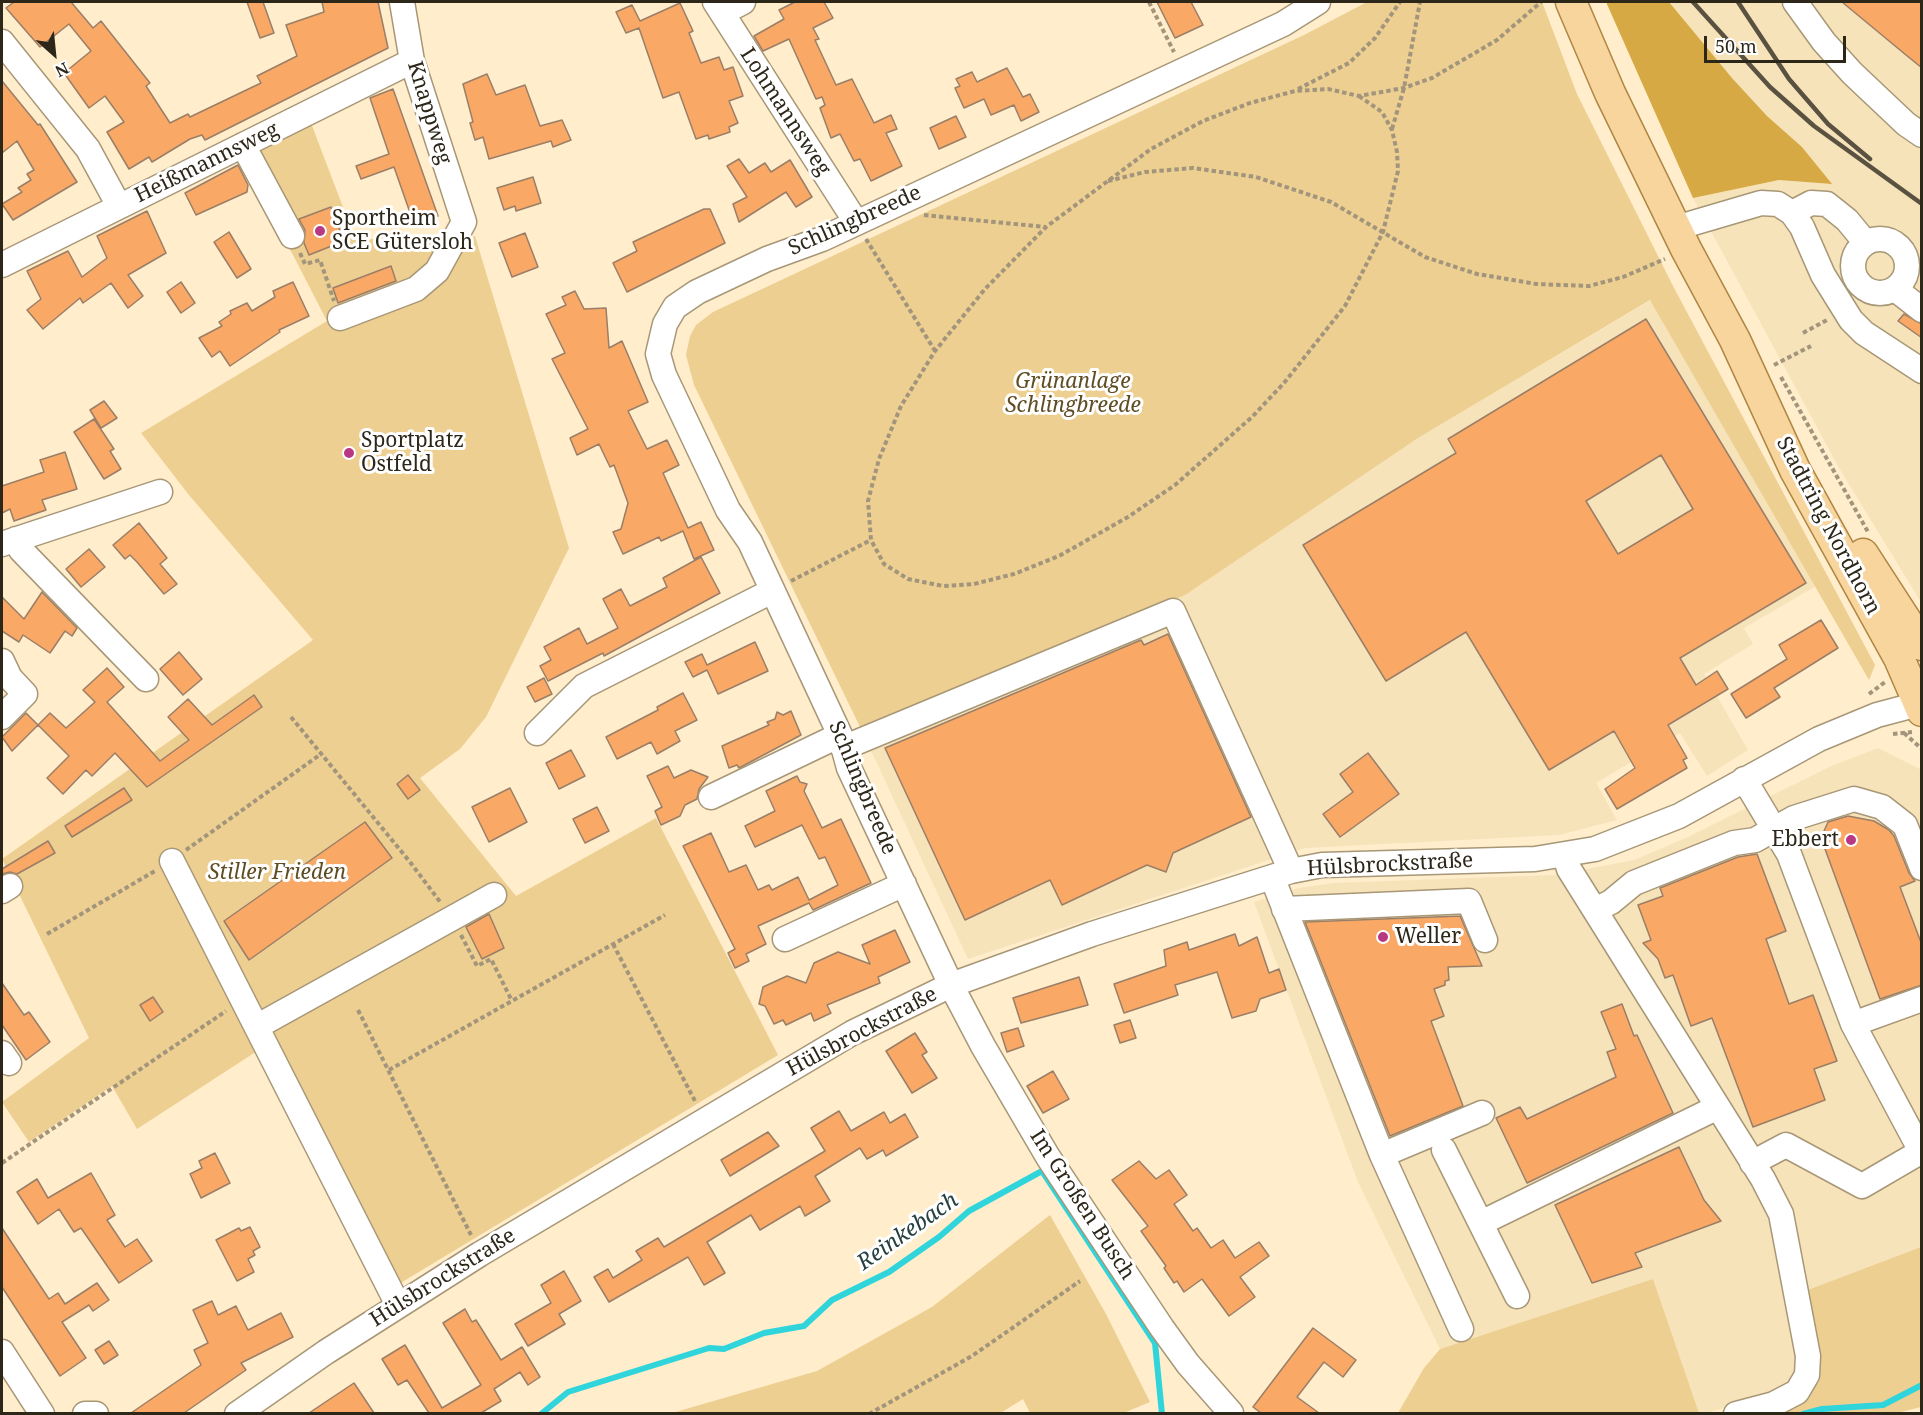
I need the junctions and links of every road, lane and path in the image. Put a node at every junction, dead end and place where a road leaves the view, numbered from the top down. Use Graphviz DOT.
graph roads {
  1 [pos="402,2"];
  2 [pos="744,2"];
  3 [pos="1149,2"];
  4 [pos="1318,2"];
  5 [pos="1400,2"];
  6 [pos="1420,2"];
  7 [pos="1541,2"];
  8 [pos="1571,2"];
  9 [pos="1795,2"];
  10 [pos="718,7"];
  11 [pos="2,42"];
  12 [pos="412,61"];
  13 [pos="1182,69"];
  14 [pos="1404,88"];
  15 [pos="1295,91"];
  16 [pos="1359,96"];
  17 [pos="1392,130"];
  18 [pos="1922,135"];
  19 [pos="243,145"];
  20 [pos="1104,182"];
  21 [pos="119,206"];
  22 [pos="892,206"];
  23 [pos="1792,213"];
  24 [pos="856,222"];
  25 [pos="1046,228"];
  26 [pos="1676,228"];
  27 [pos="1383,232"];
  28 [pos="292,236"];
  29 [pos="1866,243"];
  30 [pos="1666,259"];
  31 [pos="305,264"];
  32 [pos="2,265"];
  33 [pos="1908,279"];
  34 [pos="1922,310"];
  35 [pos="1844,311"];
  36 [pos="340,318"];
  37 [pos="1803,333"];
  38 [pos="1735,340"];
  39 [pos="1811,346"];
  40 [pos="935,351"];
  41 [pos="1769,355"];
  42 [pos="1774,365"];
  43 [pos="1922,371"];
  44 [pos="160,492"];
  45 [pos="1869,534"];
  46 [pos="871,540"];
  47 [pos="9,542"];
  48 [pos="771,591"];
  49 [pos="1922,645"];
  50 [pos="2,662"];
  51 [pos="146,679"];
  52 [pos="1916,713"];
  53 [pos="2,717"];
  54 [pos="291,717"];
  55 [pos="537,733"];
  56 [pos="841,742"];
  57 [pos="1922,749"];
  58 [pos="1744,779"];
  59 [pos="711,797"];
  60 [pos="1775,831"];
  61 [pos="1564,856"];
  62 [pos="172,861"];
  63 [pos="1922,868"];
  64 [pos="1282,874"];
  65 [pos="904,884"];
  66 [pos="494,895"];
  67 [pos="1284,909"];
  68 [pos="1595,910"];
  69 [pos="665,915"];
  70 [pos="452,918"];
  71 [pos="785,939"];
  72 [pos="1485,940"];
  73 [pos="613,945"];
  74 [pos="951,985"];
  75 [pos="244,999"];
  76 [pos="1922,999"];
  77 [pos="512,1001"];
  78 [pos="358,1010"];
  79 [pos="1853,1024"];
  80 [pos="258,1026"];
  81 [pos="389,1070"];
  82 [pos="1718,1107"];
  83 [pos="699,1109"];
  84 [pos="1482,1113"];
  85 [pos="1444,1150"];
  86 [pos="1921,1152"];
  87 [pos="1382,1155"];
  88 [pos="2,1163"];
  89 [pos="1757,1171"];
  90 [pos="1481,1223"];
  91 [pos="476,1244"];
  92 [pos="1080,1281"];
  93 [pos="1517,1296"];
  94 [pos="398,1305"];
  95 [pos="1461,1329"];
  96 [pos="2,1352"];
  97 [pos="36,1411"];
  98 [pos="85,1413"];
  99 [pos="96,1413"];
  100 [pos="237,1413"];
  101 [pos="869,1413"];
  102 [pos="1231,1413"];
  103 [pos="1736,1413"];
  1 -- 12 [label="street, Knappweg"];
  2 -- 10 [label="street"];
  3 -- 13 [label="path"];
  4 -- 13 [label="street, Schlingbreede"];
  5 -- 15 [label="path"];
  6 -- 14 [label="path"];
  7 -- 14 [label="path"];
  8 -- 26 [label="main road, Stadtring Nordhorn"];
  9 -- 18 [label="street"];
  10 -- 24 [label="street, Lohmannsweg"];
  11 -- 21 [label="street"];
  12 -- 19 [label="street, Heißmannsweg"];
  12 -- 36 [label="street, Knappweg"];
  13 -- 22 [label="street, Schlingbreede"];
  14 -- 16 [label="path"];
  14 -- 17 [label="path"];
  15 -- 16 [label="path"];
  15 -- 20 [label="path"];
  16 -- 17 [label="path"];
  17 -- 27 [label="path"];
  19 -- 21 [label="street, Heißmannsweg"];
  19 -- 28 [label="street"];
  20 -- 25 [label="path"];
  20 -- 27 [label="path"];
  21 -- 32 [label="street, Heißmannsweg"];
  22 -- 24 [label="street, Schlingbreede"];
  22 -- 25 [label="path"];
  23 -- 26 [label="street"];
  23 -- 29 [label="street"];
  23 -- 35 [label="street"];
  24 -- 40 [label="path"];
  24 -- 48 [label="street, Schlingbreede"];
  25 -- 40 [label="path"];
  26 -- 38 [label="main road, Stadtring Nordhorn"];
  27 -- 30 [label="path"];
  27 -- 46 [label="path"];
  29 -- 33 [label="street"];
  29 -- 33 [label="street"];
  31 -- 36 [label="path"];
  33 -- 34 [label="street"];
  35 -- 37 [label="path"];
  35 -- 43 [label="street"];
  38 -- 49 [label="main road, Stadtring Nordhorn"];
  38 -- 52 [label="main road, Stadtring Nordhorn"];
  39 -- 42 [label="path"];
  40 -- 46 [label="path"];
  41 -- 42 [label="path"];
  42 -- 45 [label="path"];
  44 -- 47 [label="street"];
  46 -- 48 [label="path"];
  47 -- 51 [label="street"];
  48 -- 55 [label="street"];
  48 -- 56 [label="street, Schlingbreede"];
  50 -- 53 [label="street"];
  52 -- 57 [label="path"];
  52 -- 58 [label="street, Hülsbrockstraße"];
  54 -- 70 [label="path"];
  56 -- 59 [label="street"];
  56 -- 64 [label="street"];
  56 -- 65 [label="street, Schlingbreede"];
  58 -- 60 [label="street"];
  58 -- 61 [label="street, Hülsbrockstraße"];
  60 -- 63 [label="street"];
  60 -- 68 [label="street"];
  60 -- 79 [label="street"];
  61 -- 64 [label="street, Hülsbrockstraße"];
  61 -- 68 [label="street"];
  62 -- 75 [label="street"];
  64 -- 67 [label="street"];
  64 -- 74 [label="street, Hülsbrockstraße"];
  65 -- 71 [label="street"];
  65 -- 74 [label="street, Schlingbreede"];
  66 -- 70 [label="street"];
  67 -- 72 [label="street"];
  67 -- 87 [label="street"];
  68 -- 82 [label="street"];
  69 -- 73 [label="path"];
  70 -- 77 [label="path"];
  70 -- 80 [label="street"];
  73 -- 77 [label="path"];
  73 -- 83 [label="path"];
  74 -- 94 [label="street, Hülsbrockstraße"];
  74 -- 102 [label="street, Im Großen Busch"];
  75 -- 80 [label="street"];
  75 -- 88 [label="path"];
  76 -- 79 [label="street"];
  77 -- 81 [label="path"];
  78 -- 81 [label="path"];
  79 -- 86 [label="street"];
  80 -- 94 [label="street"];
  81 -- 91 [label="path"];
  82 -- 89 [label="street"];
  82 -- 90 [label="street"];
  84 -- 87 [label="street"];
  85 -- 90 [label="street"];
  86 -- 89 [label="street"];
  87 -- 95 [label="street"];
  89 -- 103 [label="street"];
  90 -- 93 [label="street"];
  92 -- 101 [label="path"];
  94 -- 100 [label="street, Hülsbrockstraße"];
  96 -- 97 [label="street"];
  98 -- 99 [label="street"];
}
